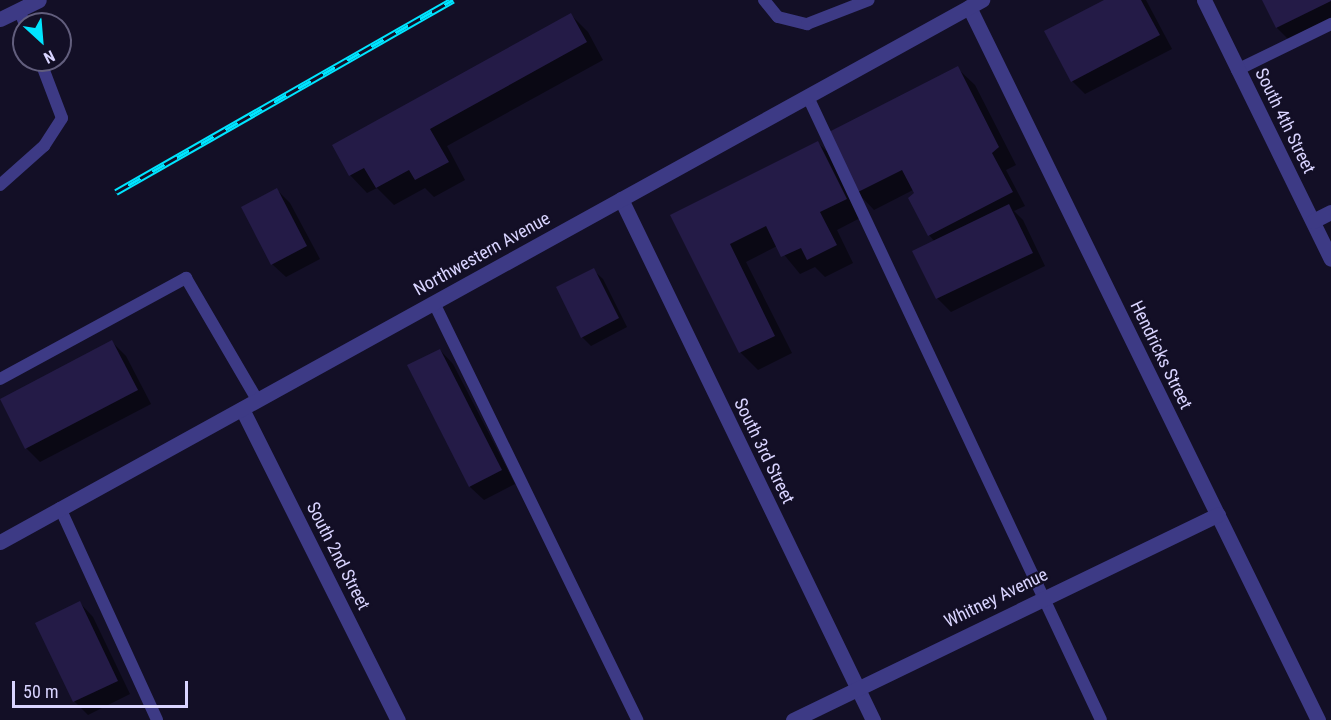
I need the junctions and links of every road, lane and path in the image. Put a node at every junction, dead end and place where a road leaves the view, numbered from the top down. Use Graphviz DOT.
graph roads {
  1 [pos="39,0"];
  2 [pos="765,0"];
  3 [pos="869,0"];
  4 [pos="1204,0"];
  5 [pos="972,2"];
  6 [pos="27,12"];
  7 [pos="1331,24"];
  8 [pos="1237,70"];
  9 [pos="45,72"];
  10 [pos="808,98"];
  11 [pos="0,185"];
  12 [pos="621,199"];
  13 [pos="1331,212"];
  14 [pos="1313,221"];
  15 [pos="1331,259"];
  16 [pos="434,303"];
  17 [pos="0,379"];
  18 [pos="258,401"];
  19 [pos="242,409"];
  20 [pos="60,508"];
  21 [pos="1218,515"];
  22 [pos="0,542"];
  23 [pos="1042,597"];
  24 [pos="857,688"];
  25 [pos="157,720"];
  26 [pos="398,720"];
  27 [pos="636,720"];
  28 [pos="793,720"];
  29 [pos="873,720"];
  30 [pos="1101,720"];
  31 [pos="1318,720"];
  1 -- 6 [label="street"];
  2 -- 3 [label="lane"];
  4 -- 8 [label="street, South 4th Street"];
  5 -- 10 [label="street, Northwestern Avenue"];
  5 -- 21 [label="street, Hendricks Street"];
  7 -- 8 [label="lane"];
  8 -- 14 [label="street, South 4th Street"];
  9 -- 11 [label="lane"];
  10 -- 12 [label="street, Northwestern Avenue"];
  10 -- 23 [label="lane"];
  12 -- 16 [label="street, Northwestern Avenue"];
  12 -- 24 [label="street, South 3rd Street"];
  13 -- 14 [label="street"];
  14 -- 15 [label="street, South 4th Street"];
  16 -- 18 [label="street, Northwestern Avenue"];
  16 -- 27 [label="lane"];
  17 -- 18 [label="lane"];
  18 -- 19 [label="street, Northwestern Avenue"];
  19 -- 20 [label="street, Northwestern Avenue"];
  19 -- 26 [label="street, South 2nd Street"];
  20 -- 22 [label="street, Northwestern Avenue"];
  20 -- 25 [label="lane"];
  21 -- 23 [label="street, Whitney Avenue"];
  21 -- 31 [label="street, Hendricks Street"];
  23 -- 24 [label="street, Whitney Avenue"];
  23 -- 30 [label="lane"];
  24 -- 28 [label="street, Whitney Avenue"];
  24 -- 29 [label="street, South 3rd Street"];
}
